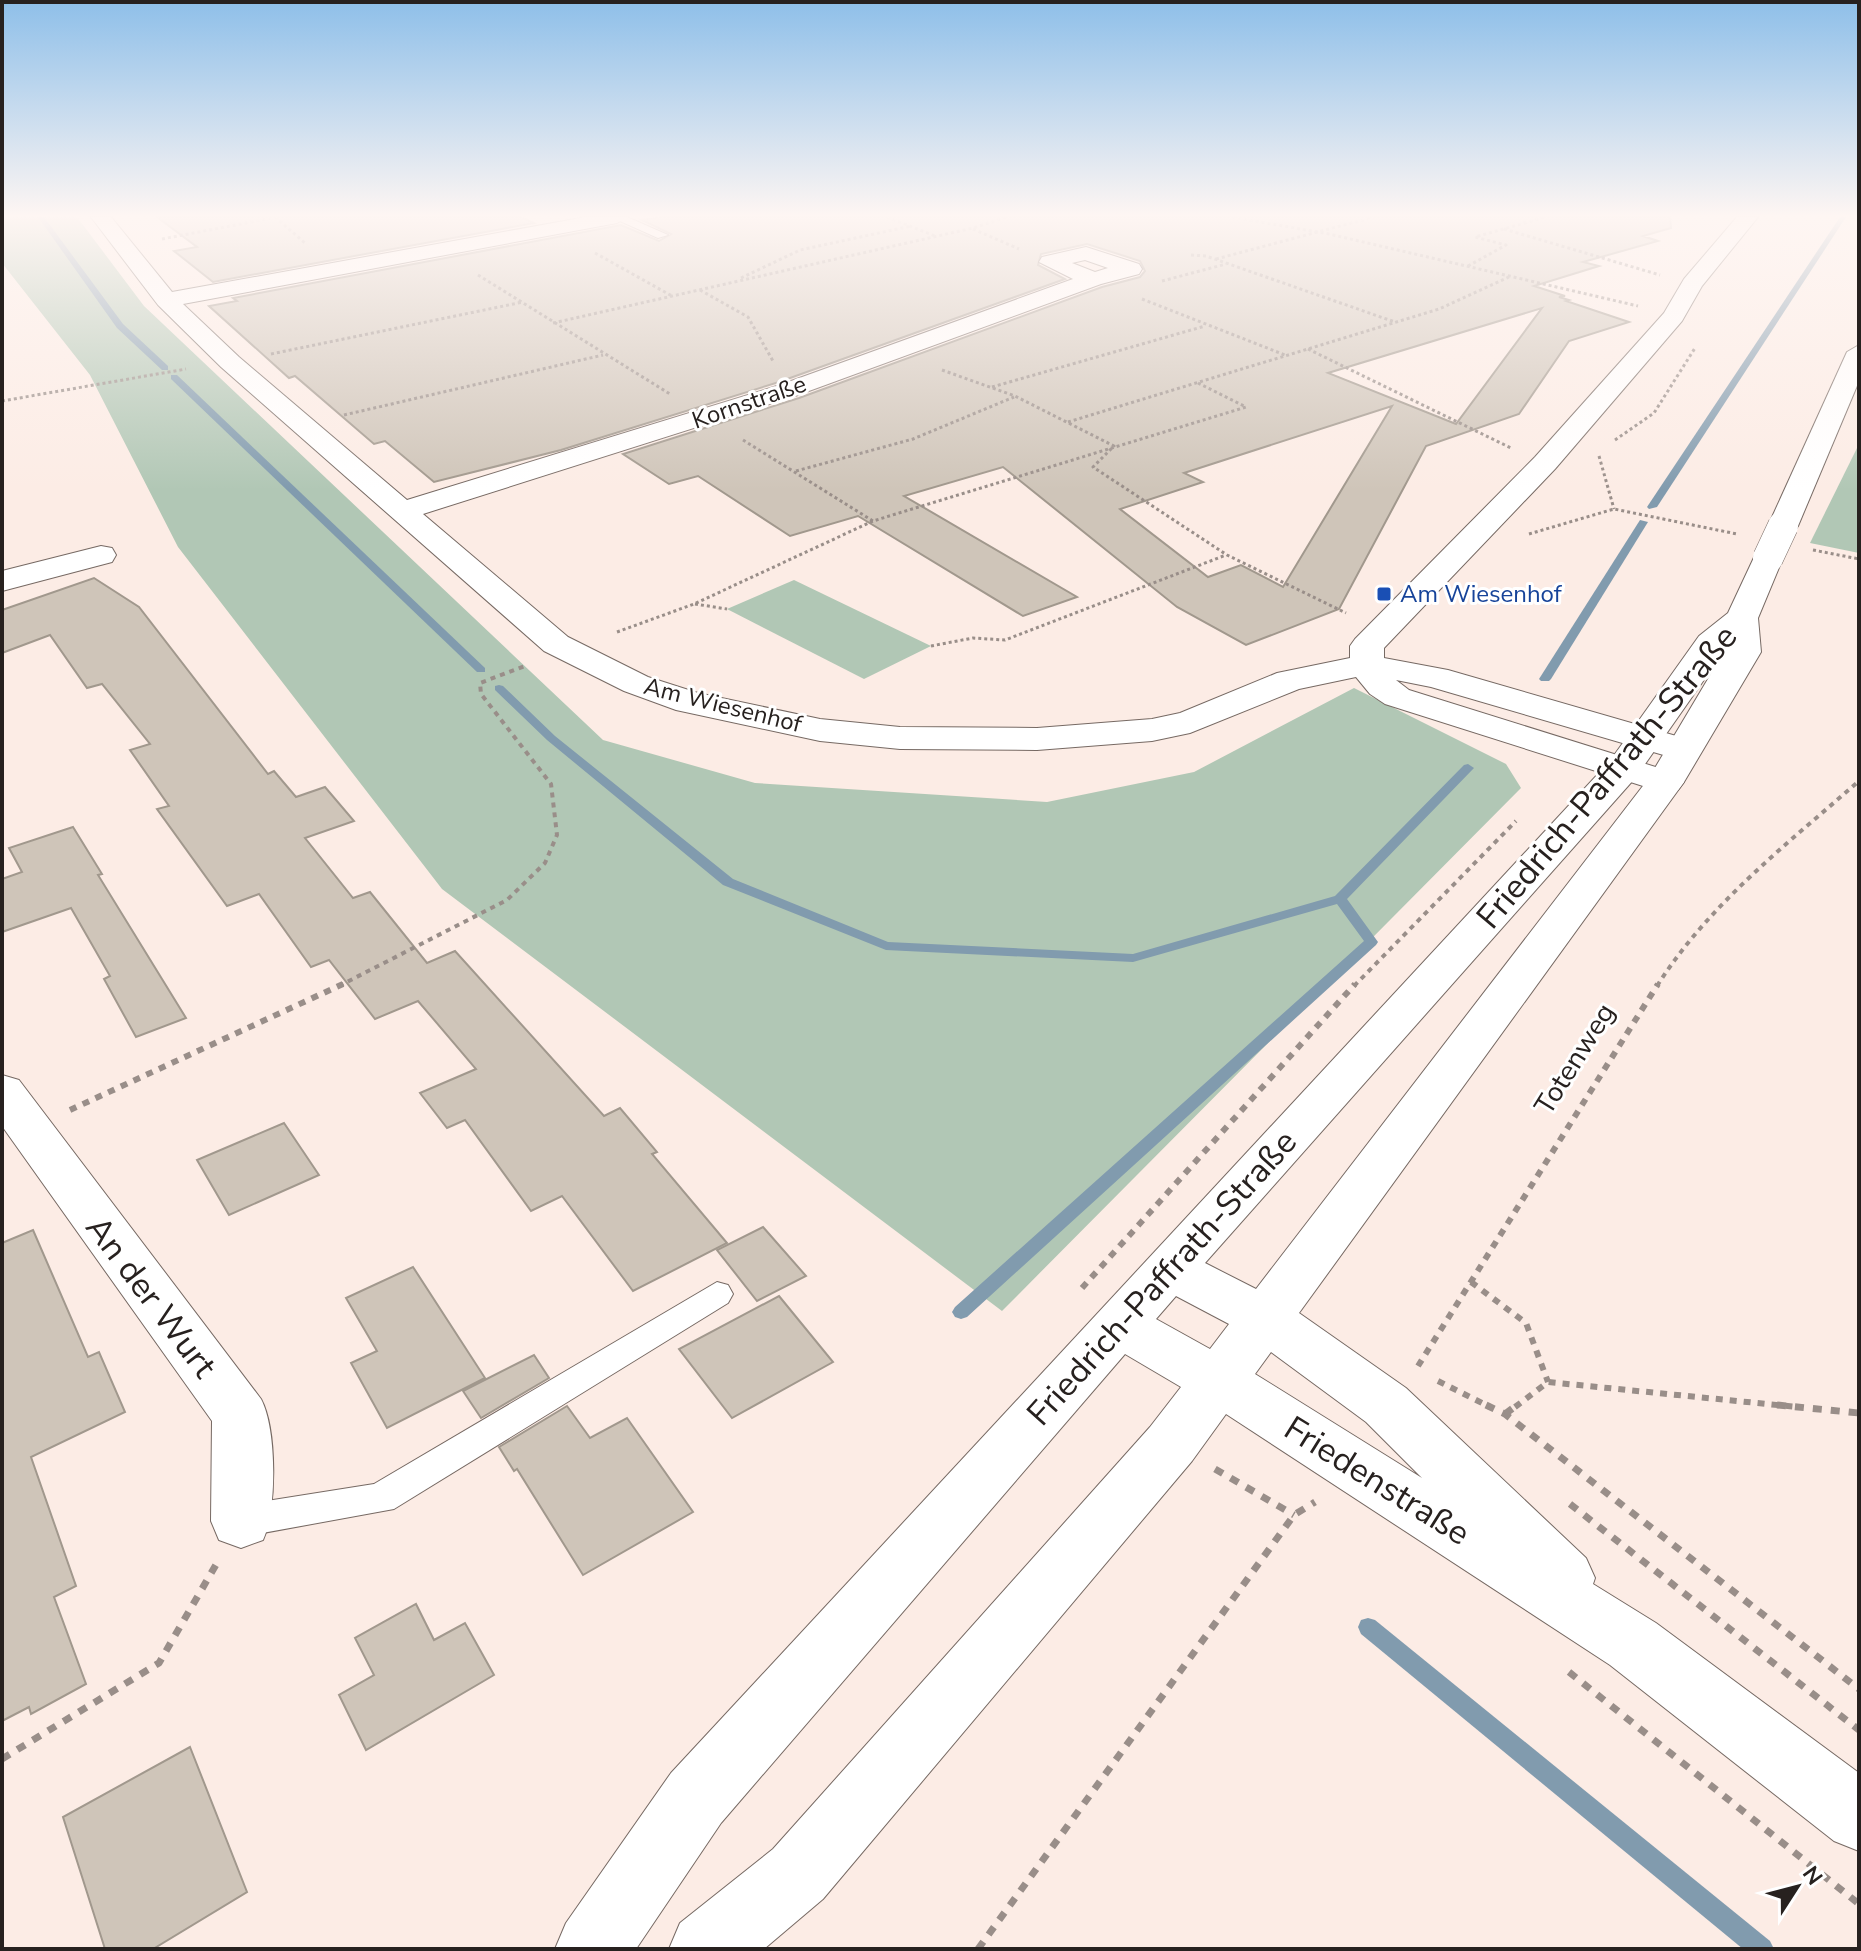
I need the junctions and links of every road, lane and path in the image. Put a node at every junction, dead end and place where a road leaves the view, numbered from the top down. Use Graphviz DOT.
graph roads {
  1 [pos="174,308"];
  2 [pos="493,308"];
  3 [pos="532,308"];
  4 [pos="619,308"];
  5 [pos="732,308"];
  6 [pos="1013,308"];
  7 [pos="1162,308"];
  8 [pos="1354,308"];
  9 [pos="1441,308"];
  10 [pos="1640,308"];
  11 [pos="1678,308"];
  12 [pos="1674,316"];
  13 [pos="553,323"];
  14 [pos="1396,323"];
  15 [pos="1205,326"];
  16 [pos="1697,346"];
  17 [pos="1308,349"];
  18 [pos="892,352"];
  19 [pos="604,355"];
  20 [pos="1286,356"];
  21 [pos="1858,360"];
  22 [pos="230,362"];
  23 [pos="1198,383"];
  24 [pos="992,387"];
  25 [pos="789,390"];
  26 [pos="1015,396"];
  27 [pos="2,401"];
  28 [pos="707,418"];
  29 [pos="1068,422"];
  30 [pos="301,425"];
  31 [pos="1611,442"];
  32 [pos="1114,446"];
  33 [pos="1587,461"];
  34 [pos="1545,463"];
  35 [pos="795,472"];
  36 [pos="1614,509"];
  37 [pos="401,511"];
  38 [pos="873,521"];
  39 [pos="1526,535"];
  40 [pos="1742,535"];
  41 [pos="1814,550"];
  42 [pos="101,555"];
  43 [pos="1227,555"];
  44 [pos="1859,559"];
  45 [pos="2,581"];
  46 [pos="694,604"];
  47 [pos="727,609"];
  48 [pos="1347,614"];
  49 [pos="931,646"];
  50 [pos="568,651"];
  51 [pos="531,664"];
  52 [pos="1366,665"];
  53 [pos="1654,760"];
  54 [pos="1859,781"];
  55 [pos="15,1110"];
  56 [pos="1169,1268"];
  57 [pos="1471,1282"];
  58 [pos="717,1294"];
  59 [pos="1265,1318"];
  60 [pos="1118,1324"];
  61 [pos="1416,1369"];
  62 [pos="1218,1380"];
  63 [pos="1548,1382"];
  64 [pos="1451,1401"];
  65 [pos="1859,1413"];
  66 [pos="1505,1414"];
  67 [pos="1348,1463"];
  68 [pos="1558,1495"];
  69 [pos="241,1521"];
  70 [pos="1633,1644"];
  71 [pos="1566,1670"];
  72 [pos="1859,1689"];
  73 [pos="1859,1730"];
  74 [pos="2,1759"];
  75 [pos="1859,1816"];
  76 [pos="1859,1904"];
  77 [pos="592,1949"];
  78 [pos="706,1949"];
  79 [pos="978,1949"];
  1 -- 22 [label="street, Am Wiesenhof"];
  2 -- 22 [label="path"];
  3 -- 13 [label="path"];
  4 -- 13 [label="path"];
  5 -- 25 [label="path"];
  6 -- 18 [label="street, Kornstraße"];
  7 -- 15 [label="path"];
  8 -- 14 [label="path"];
  9 -- 14 [label="path"];
  10 -- 12 [label="path"];
  11 -- 12 [label="street"];
  12 -- 34 [label="street"];
  13 -- 19 [label="path"];
  14 -- 17 [label="path"];
  15 -- 20 [label="path"];
  15 -- 24 [label="path"];
  16 -- 31 [label="path"];
  17 -- 20 [label="path"];
  17 -- 34 [label="path"];
  18 -- 24 [label="path"];
  18 -- 25 [label="street, Kornstraße"];
  19 -- 28 [label="path"];
  19 -- 30 [label="path"];
  20 -- 23 [label="path"];
  21 -- 53 [label="street, Friedrich-Paffrath-Straße, bridge"];
  22 -- 27 [label="path"];
  22 -- 30 [label="street, Am Wiesenhof"];
  23 -- 29 [label="path"];
  23 -- 32 [label="path"];
  24 -- 26 [label="path"];
  25 -- 28 [label="street, Kornstraße"];
  26 -- 29 [label="path"];
  26 -- 35 [label="path"];
  28 -- 35 [label="path"];
  28 -- 37 [label="street, Kornstraße"];
  29 -- 32 [label="path"];
  30 -- 37 [label="street, Am Wiesenhof"];
  32 -- 38 [label="path"];
  32 -- 43 [label="path"];
  33 -- 36 [label="path"];
  34 -- 52 [label="street"];
  35 -- 38 [label="path"];
  36 -- 39 [label="path"];
  36 -- 40 [label="path"];
  37 -- 50 [label="street, Am Wiesenhof"];
  38 -- 46 [label="path"];
  41 -- 44 [label="path"];
  42 -- 45 [label="street"];
  43 -- 48 [label="path"];
  43 -- 49 [label="path"];
  46 -- 47 [label="path"];
  46 -- 50 [label="path"];
  50 -- 52 [label="street, Am Wiesenhof"];
  51 -- 55 [label="path"];
  52 -- 53 [label="street"];
  53 -- 56 [label="street, Friedrich-Paffrath-Straße"];
  53 -- 59 [label="street, Friedrich-Paffrath-Straße"];
  54 -- 57 [label="path, Totenweg"];
  55 -- 69 [label="street, An der Wurt"];
  56 -- 59 [label="street, Friedenstraße"];
  56 -- 60 [label="street, Friedrich-Paffrath-Straße"];
  57 -- 61 [label="path, Totenweg"];
  57 -- 63 [label="path"];
  58 -- 69 [label="lane"];
  59 -- 62 [label="street, Friedrich-Paffrath-Straße"];
  59 -- 70 [label="street, Friedenstraße"];
  60 -- 62 [label="street, Friedenstraße"];
  60 -- 77 [label="street, Friedrich-Paffrath-Straße"];
  61 -- 64 [label="path"];
  61 -- 66 [label="path"];
  62 -- 67 [label="street, Friedenstraße"];
  62 -- 78 [label="street, Friedrich-Paffrath-Straße"];
  63 -- 65 [label="path"];
  63 -- 66 [label="path"];
  66 -- 72 [label="path"];
  67 -- 70 [label="street, Friedenstraße"];
  67 -- 79 [label="path"];
  68 -- 73 [label="path"];
  69 -- 74 [label="path"];
  70 -- 75 [label="street, Friedenstraße"];
  71 -- 76 [label="path"];
}
